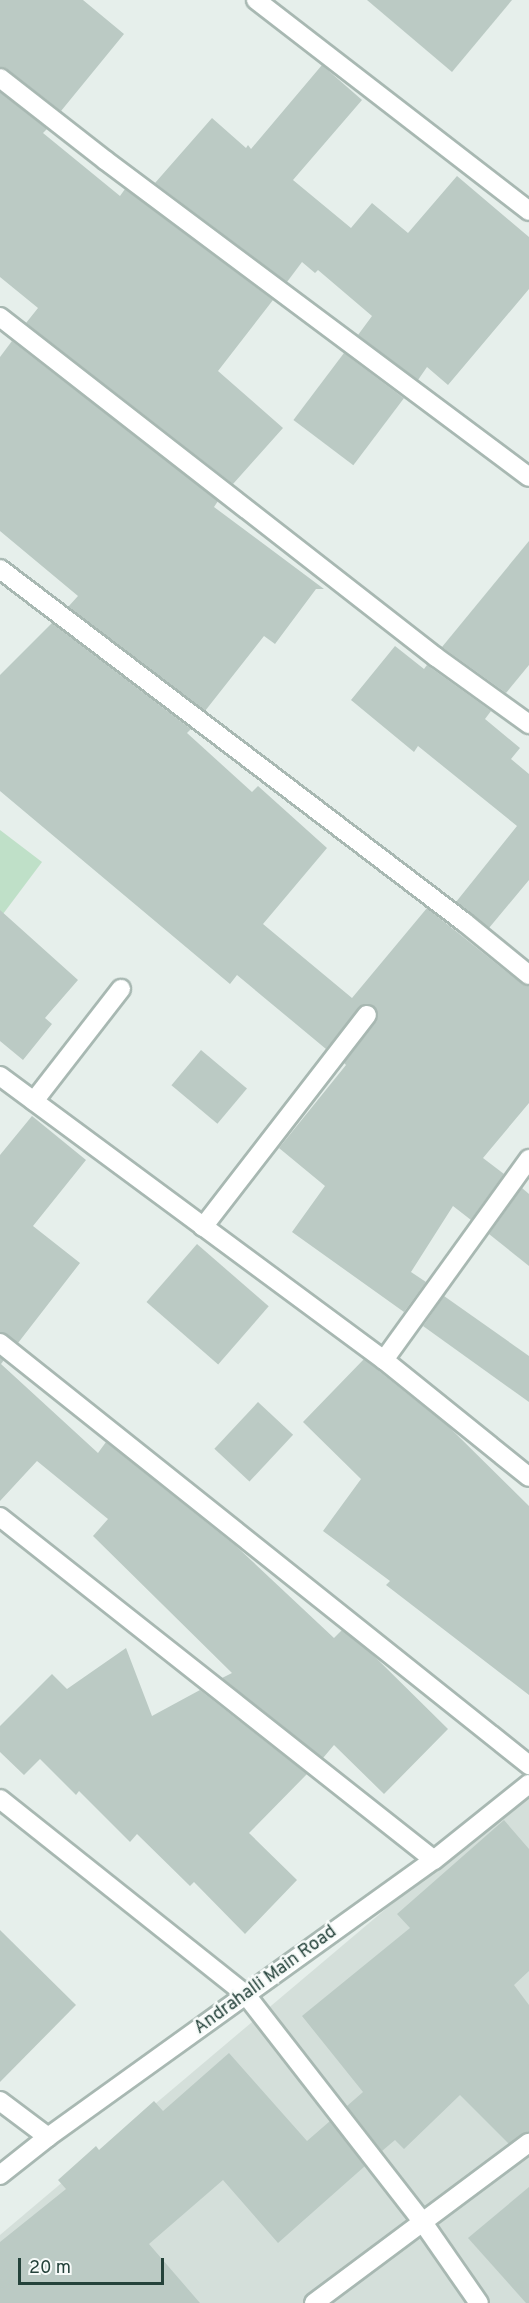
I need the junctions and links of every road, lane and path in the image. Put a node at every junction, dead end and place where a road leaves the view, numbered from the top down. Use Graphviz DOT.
graph roads {
  1 [pos="255,0"];
  2 [pos="0,78"];
  3 [pos="529,211"];
  4 [pos="0,317"];
  5 [pos="529,477"];
  6 [pos="0,568"];
  7 [pos="529,724"];
  8 [pos="529,975"];
  9 [pos="121,989"];
  10 [pos="367,1015"];
  11 [pos="0,1076"];
  12 [pos="34,1101"];
  13 [pos="529,1159"];
  14 [pos="203,1227"];
  15 [pos="0,1343"];
  16 [pos="384,1360"];
  17 [pos="529,1477"];
  18 [pos="0,1517"];
  19 [pos="529,1765"];
  20 [pos="529,1784"];
  21 [pos="0,1799"];
  22 [pos="434,1860"];
  23 [pos="246,1995"];
  24 [pos="0,2102"];
  25 [pos="48,2137"];
  26 [pos="529,2143"];
  27 [pos="0,2175"];
  28 [pos="424,2224"];
  29 [pos="314,2303"];
  30 [pos="479,2303"];
  1 -- 3 [label="street"];
  2 -- 5 [label="street"];
  4 -- 7 [label="street"];
  6 -- 8 [label="street"];
  9 -- 12 [label="street"];
  10 -- 14 [label="street"];
  11 -- 12 [label="street"];
  12 -- 14 [label="street"];
  13 -- 16 [label="street"];
  14 -- 16 [label="street"];
  15 -- 19 [label="street"];
  16 -- 17 [label="street"];
  18 -- 22 [label="street"];
  20 -- 22 [label="street, Andrahalli Main Road"];
  21 -- 23 [label="street"];
  22 -- 23 [label="street, Andrahalli Main Road"];
  23 -- 25 [label="street, Andrahalli Main Road"];
  23 -- 28 [label="street"];
  24 -- 25 [label="street"];
  25 -- 27 [label="street, Andrahalli Main Road"];
  26 -- 28 [label="street"];
  28 -- 29 [label="street"];
  28 -- 30 [label="street"];
}
